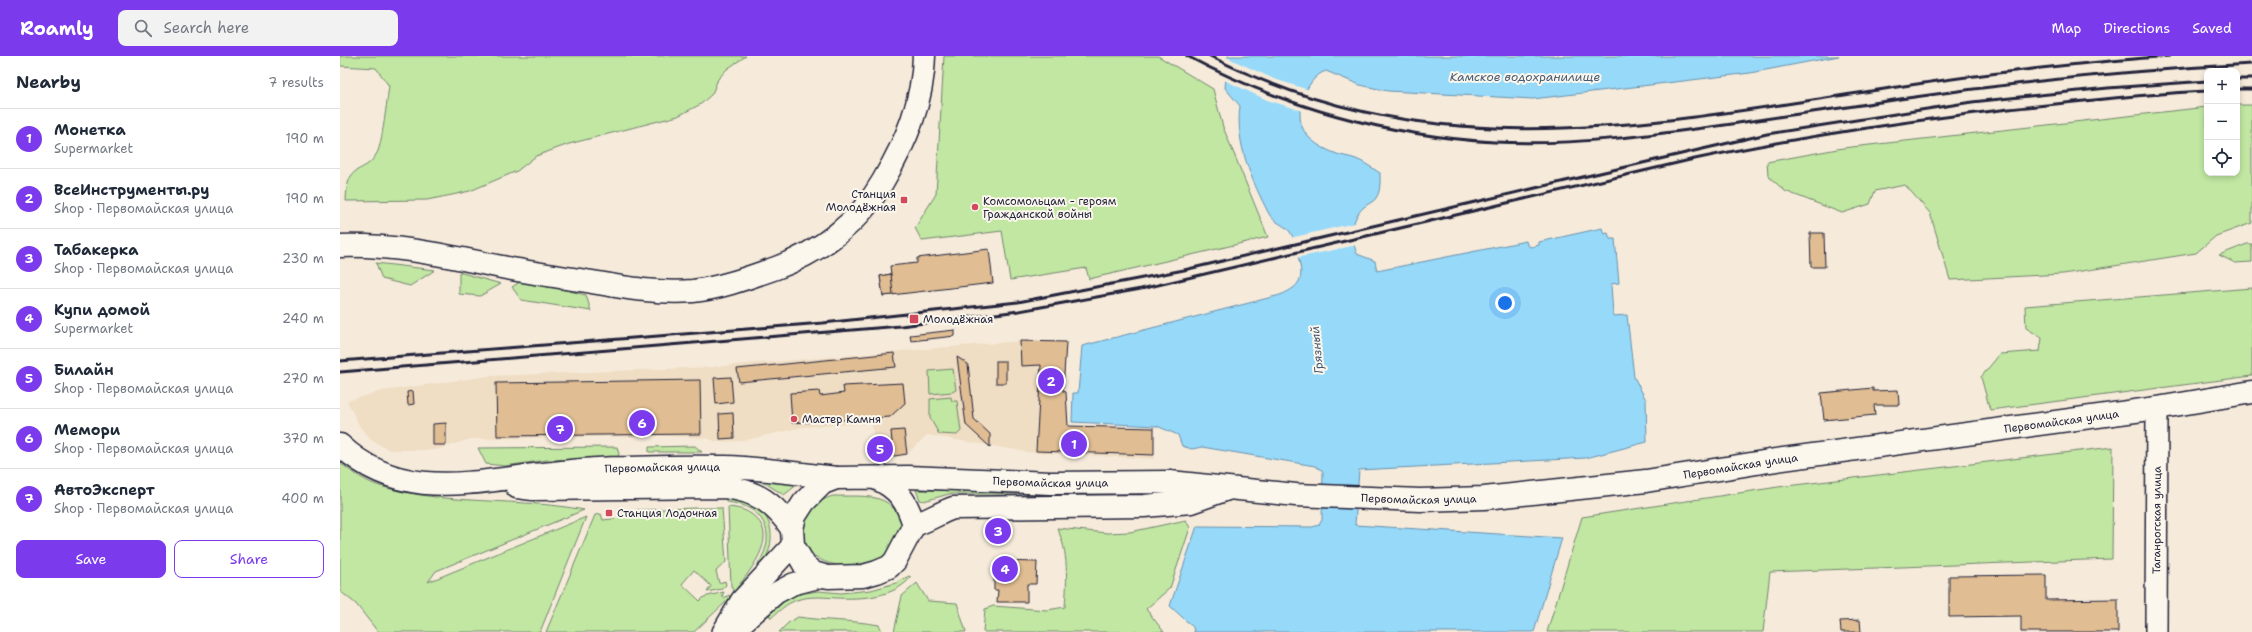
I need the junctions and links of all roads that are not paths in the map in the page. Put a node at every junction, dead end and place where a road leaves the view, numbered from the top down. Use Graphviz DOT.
graph roads {
  1 [pos="924,56"];
  2 [pos="340,246"];
  3 [pos="2252,392"];
  4 [pos="2157,408"];
  5 [pos="340,445"];
  6 [pos="836,478"];
  7 [pos="875,478"];
  8 [pos="488,482"];
  9 [pos="1226,489"];
  10 [pos="914,525"];
  11 [pos="792,537"];
  12 [pos="824,576"];
  13 [pos="723,632"];
  14 [pos="732,632"];
  15 [pos="2156,632"];
  1 -- 2 [label="main road"];
  3 -- 4 [label="main road, Первомайская улица"];
  4 -- 9 [label="main road, Первомайская улица"];
  4 -- 15 [label="street, Таганрогская улица"];
  5 -- 8 [label="main road, Первомайская улица"];
  6 -- 7 [label="main road"];
  6 -- 8 [label="main road, Первомайская улица"];
  6 -- 11 [label="main road"];
  7 -- 9 [label="main road, Первомайская улица"];
  7 -- 10 [label="main road"];
  8 -- 11 [label="main road, Первомайская улица"];
  9 -- 10 [label="main road, Первомайская улица"];
  10 -- 12 [label="main road"];
  11 -- 12 [label="main road"];
  11 -- 13 [label="street"];
  12 -- 14 [label="street"];
}
